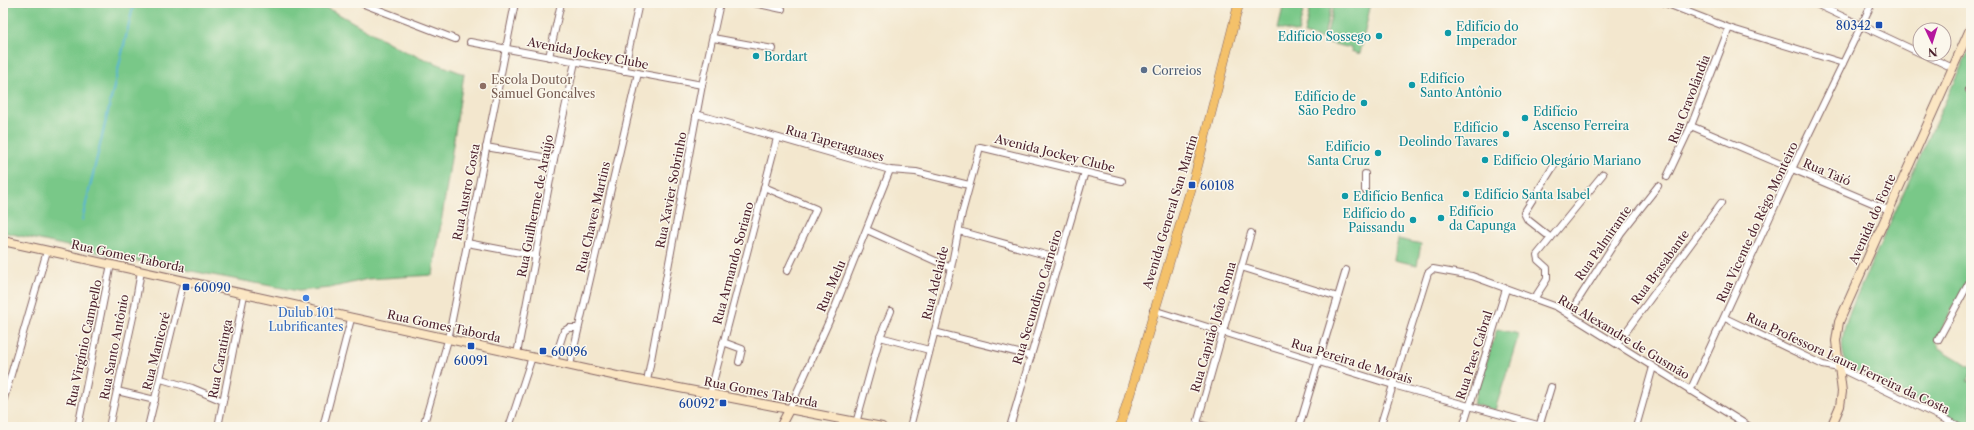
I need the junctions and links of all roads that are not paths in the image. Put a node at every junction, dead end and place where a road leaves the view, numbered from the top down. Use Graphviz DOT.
graph roads {
  1 [pos="361,3"];
  2 [pos="515,3"];
  3 [pos="561,3"];
  4 [pos="639,3"];
  5 [pos="720,3"];
  6 [pos="754,3"];
  7 [pos="1239,3"];
  8 [pos="1665,3"];
  9 [pos="1686,3"];
  10 [pos="1814,3"];
  11 [pos="1872,3"];
  12 [pos="782,9"];
  13 [pos="1684,10"];
  14 [pos="1861,26"];
  15 [pos="1971,27"];
  16 [pos="1729,28"];
  17 [pos="713,38"];
  18 [pos="456,39"];
  19 [pos="470,42"];
  20 [pos="506,48"];
  21 [pos="773,48"];
  22 [pos="1912,49"];
  23 [pos="549,57"];
  24 [pos="575,62"];
  25 [pos="1940,62"];
  26 [pos="1843,63"];
  27 [pos="1953,68"];
  28 [pos="624,71"];
  29 [pos="638,73"];
  30 [pos="702,85"];
  31 [pos="696,114"];
  32 [pos="1691,126"];
  33 [pos="777,138"];
  34 [pos="982,146"];
  35 [pos="486,147"];
  36 [pos="554,159"];
  37 [pos="1555,164"];
  38 [pos="1792,169"];
  39 [pos="890,170"];
  40 [pos="1085,172"];
  41 [pos="1365,174"];
  42 [pos="1603,174"];
  43 [pos="1667,176"];
  44 [pos="1122,181"];
  45 [pos="969,185"];
  46 [pos="1658,186"];
  47 [pos="764,187"];
  48 [pos="1365,190"];
  49 [pos="1721,202"];
  50 [pos="1889,210"];
  51 [pos="867,230"];
  52 [pos="959,231"];
  53 [pos="1251,233"];
  54 [pos="1551,238"];
  55 [pos="3,241"];
  56 [pos="467,243"];
  57 [pos="48,251"];
  58 [pos="536,256"];
  59 [pos="1060,259"];
  60 [pos="111,264"];
  61 [pos="1241,267"];
  62 [pos="950,268"];
  63 [pos="1346,270"];
  64 [pos="140,271"];
  65 [pos="787,271"];
  66 [pos="1971,279"];
  67 [pos="184,280"];
  68 [pos="1506,289"];
  69 [pos="244,295"];
  70 [pos="1338,297"];
  71 [pos="1534,299"];
  72 [pos="1153,310"];
  73 [pos="891,311"];
  74 [pos="1569,314"];
  75 [pos="1725,318"];
  76 [pos="351,319"];
  77 [pos="578,328"];
  78 [pos="934,332"];
  79 [pos="1223,333"];
  80 [pos="880,337"];
  81 [pos="448,340"];
  82 [pos="1938,340"];
  83 [pos="723,342"];
  84 [pos="1617,344"];
  85 [pos="929,350"];
  86 [pos="517,354"];
  87 [pos="1031,356"];
  88 [pos="532,357"];
  89 [pos="554,362"];
  90 [pos="739,362"];
  91 [pos="1318,363"];
  92 [pos="570,365"];
  93 [pos="1653,367"];
  94 [pos="1839,368"];
  95 [pos="161,379"];
  96 [pos="647,381"];
  97 [pos="1393,385"];
  98 [pos="1551,387"];
  99 [pos="117,391"];
  100 [pos="1690,391"];
  101 [pos="710,394"];
  102 [pos="155,400"];
  103 [pos="223,401"];
  104 [pos="3,402"];
  105 [pos="1469,407"];
  106 [pos="789,410"];
  107 [pos="856,423"];
  108 [pos="426,426"];
  109 [pos="1196,426"];
  110 [pos="78,427"];
  111 [pos="109,427"];
  112 [pos="148,427"];
  113 [pos="218,427"];
  114 [pos="323,427"];
  115 [pos="509,427"];
  116 [pos="780,427"];
  117 [pos="882,427"];
  118 [pos="910,427"];
  119 [pos="1010,427"];
  120 [pos="1120,427"];
  121 [pos="1209,427"];
  122 [pos="1299,427"];
  123 [pos="1380,427"];
  124 [pos="1463,427"];
  125 [pos="1541,427"];
  126 [pos="1636,427"];
  127 [pos="1750,427"];
  128 [pos="1831,427"];
  129 [pos="1961,427"];
  1 -- 18 [label="street"];
  2 -- 20 [label="street, Rua Austro Costa"];
  3 -- 23 [label="street"];
  4 -- 28 [label="street"];
  5 -- 17 [label="street, Rua Xavier Sobrinho"];
  6 -- 12 [label="street"];
  7 -- 72 [label="main road, Avenida General San Martin"];
  8 -- 13 [label="street"];
  9 -- 13 [label="street"];
  10 -- 14 [label="street"];
  11 -- 14 [label="street, Rua Vicente do Rêgo Monteiro"];
  13 -- 16 [label="street"];
  14 -- 22 [label="street"];
  14 -- 26 [label="street, Rua Vicente do Rêgo Monteiro"];
  15 -- 27 [label="main road, Avenida do Forte"];
  16 -- 26 [label="street"];
  16 -- 32 [label="street, Rua Cravolândia"];
  17 -- 21 [label="street"];
  17 -- 30 [label="street, Rua Xavier Sobrinho"];
  19 -- 20 [label="street, Avenida Jockey Clube"];
  20 -- 23 [label="street, Avenida Jockey Clube"];
  20 -- 35 [label="street, Rua Austro Costa"];
  23 -- 24 [label="street, Avenida Jockey Clube"];
  24 -- 28 [label="street, Avenida Jockey Clube"];
  24 -- 36 [label="street, Rua Guilherme de Araújo"];
  25 -- 27 [label="street"];
  26 -- 38 [label="street, Rua Vicente do Rêgo Monteiro"];
  27 -- 50 [label="main road, Avenida do Forte"];
  28 -- 29 [label="street, Avenida Jockey Clube"];
  29 -- 30 [label="street, Avenida Jockey Clube"];
  29 -- 77 [label="street, Rua Chaves Martins"];
  30 -- 31 [label="street, Rua Xavier Sobrinho"];
  31 -- 33 [label="street, Rua Taperaguases"];
  31 -- 96 [label="street, Rua Xavier Sobrinho"];
  32 -- 38 [label="street, Rua Taió"];
  32 -- 43 [label="street, Rua Cravolândia"];
  33 -- 39 [label="street, Rua Taperaguases"];
  33 -- 47 [label="street, Rua Armando Soriano"];
  34 -- 40 [label="street, Avenida Jockey Clube"];
  34 -- 45 [label="street, Rua Adelaide"];
  35 -- 36 [label="street"];
  35 -- 56 [label="street, Rua Austro Costa"];
  36 -- 58 [label="street, Rua Guilherme de Araújo"];
  37 -- 54 [label="street"];
  38 -- 50 [label="street, Rua Taió"];
  38 -- 75 [label="street, Rua Vicente do Rêgo Monteiro"];
  39 -- 45 [label="street, Rua Taperaguases"];
  39 -- 51 [label="street, Rua Melu"];
  40 -- 44 [label="street, Avenida Jockey Clube"];
  40 -- 59 [label="street, Rua Secundino Carneiro"];
  41 -- 48 [label="street"];
  42 -- 54 [label="street"];
  45 -- 52 [label="street, Rua Adelaide"];
  46 -- 74 [label="street, Rua Palmirante"];
  47 -- 65 [label="street"];
  47 -- 83 [label="street, Rua Armando Soriano"];
  49 -- 84 [label="street, Rua Brasabante"];
  50 -- 94 [label="main road, Avenida do Forte"];
  51 -- 62 [label="street"];
  51 -- 106 [label="street, Rua Melu"];
  52 -- 59 [label="street"];
  52 -- 62 [label="street, Rua Adelaide"];
  53 -- 61 [label="street, Rua Capitão João Roma"];
  54 -- 71 [label="street"];
  55 -- 57 [label="main road, Rua Gomes Taborda"];
  56 -- 58 [label="street"];
  56 -- 81 [label="street, Rua Austro Costa"];
  57 -- 60 [label="main road, Rua Gomes Taborda"];
  57 -- 104 [label="street"];
  58 -- 86 [label="street, Rua Guilherme de Araújo"];
  59 -- 87 [label="street, Rua Secundino Carneiro"];
  60 -- 64 [label="main road, Rua Gomes Taborda"];
  60 -- 110 [label="street, Rua Virgínio Campello"];
  61 -- 70 [label="street"];
  61 -- 79 [label="street, Rua Capitão João Roma"];
  62 -- 78 [label="street, Rua Adelaide"];
  63 -- 70 [label="street"];
  64 -- 67 [label="main road, Rua Gomes Taborda"];
  64 -- 99 [label="street, Rua Santo Antônio"];
  66 -- 82 [label="street"];
  67 -- 69 [label="main road, Rua Gomes Taborda"];
  67 -- 95 [label="street, Rua Manicoré"];
  68 -- 71 [label="street, Rua Alexandre de Gusmão"];
  68 -- 97 [label="street, Rua Alexandre de Gusmão"];
  68 -- 105 [label="street, Rua Paes Cabral"];
  69 -- 76 [label="main road, Rua Gomes Taborda"];
  69 -- 103 [label="street, Rua Caratinga"];
  70 -- 91 [label="street"];
  71 -- 74 [label="street, Rua Alexandre de Gusmão"];
  72 -- 79 [label="street, Rua Pereira de Morais"];
  72 -- 120 [label="main road, Avenida General San Martin"];
  73 -- 80 [label="street"];
  74 -- 84 [label="street, Rua Alexandre de Gusmão"];
  75 -- 94 [label="street, Rua Professora Laura Ferreira da Costa"];
  75 -- 100 [label="street, Rua Vicente do Rêgo Monteiro"];
  76 -- 81 [label="main road, Rua Gomes Taborda"];
  76 -- 114 [label="street"];
  77 -- 89 [label="street"];
  77 -- 92 [label="street, Rua Chaves Martins"];
  78 -- 85 [label="street, Rua Adelaide"];
  78 -- 87 [label="street"];
  79 -- 91 [label="street, Rua Pereira de Morais"];
  79 -- 109 [label="street, Rua Capitão João Roma"];
  80 -- 85 [label="street"];
  80 -- 107 [label="street"];
  81 -- 86 [label="main road, Rua Gomes Taborda"];
  81 -- 108 [label="street, Rua Austro Costa"];
  83 -- 90 [label="street"];
  83 -- 101 [label="street, Rua Armando Soriano"];
  84 -- 93 [label="street, Rua Alexandre de Gusmão"];
  85 -- 118 [label="street, Rua Adelaide"];
  86 -- 88 [label="main road, Rua Gomes Taborda"];
  87 -- 119 [label="street, Rua Secundino Carneiro"];
  88 -- 89 [label="main road, Rua Gomes Taborda"];
  88 -- 115 [label="street"];
  89 -- 92 [label="main road, Rua Gomes Taborda"];
  91 -- 97 [label="street, Rua Pereira de Morais"];
  91 -- 122 [label="street"];
  92 -- 96 [label="main road, Rua Gomes Taborda"];
  93 -- 100 [label="street, Rua Alexandre de Gusmão"];
  93 -- 126 [label="street"];
  94 -- 128 [label="main road, Avenida do Forte"];
  94 -- 129 [label="street, Rua Professora Laura Ferreira da Costa"];
  95 -- 102 [label="street, Rua Manicoré"];
  95 -- 103 [label="street"];
  96 -- 101 [label="main road, Rua Gomes Taborda"];
  97 -- 105 [label="street, Rua Pereira de Morais"];
  97 -- 123 [label="street"];
  98 -- 125 [label="street"];
  99 -- 102 [label="street"];
  99 -- 111 [label="street, Rua Santo Antônio"];
  100 -- 127 [label="street, Rua Alexandre de Gusmão"];
  101 -- 106 [label="main road, Rua Gomes Taborda"];
  102 -- 112 [label="street, Rua Manicoré"];
  103 -- 113 [label="street, Rua Caratinga"];
  105 -- 124 [label="street, Rua Paes Cabral"];
  105 -- 125 [label="street, Rua Pereira de Morais"];
  106 -- 107 [label="main road, Rua Gomes Taborda"];
  106 -- 116 [label="main road"];
  107 -- 117 [label="main road, Rua Gomes Taborda"];
  109 -- 121 [label="street"];
}
